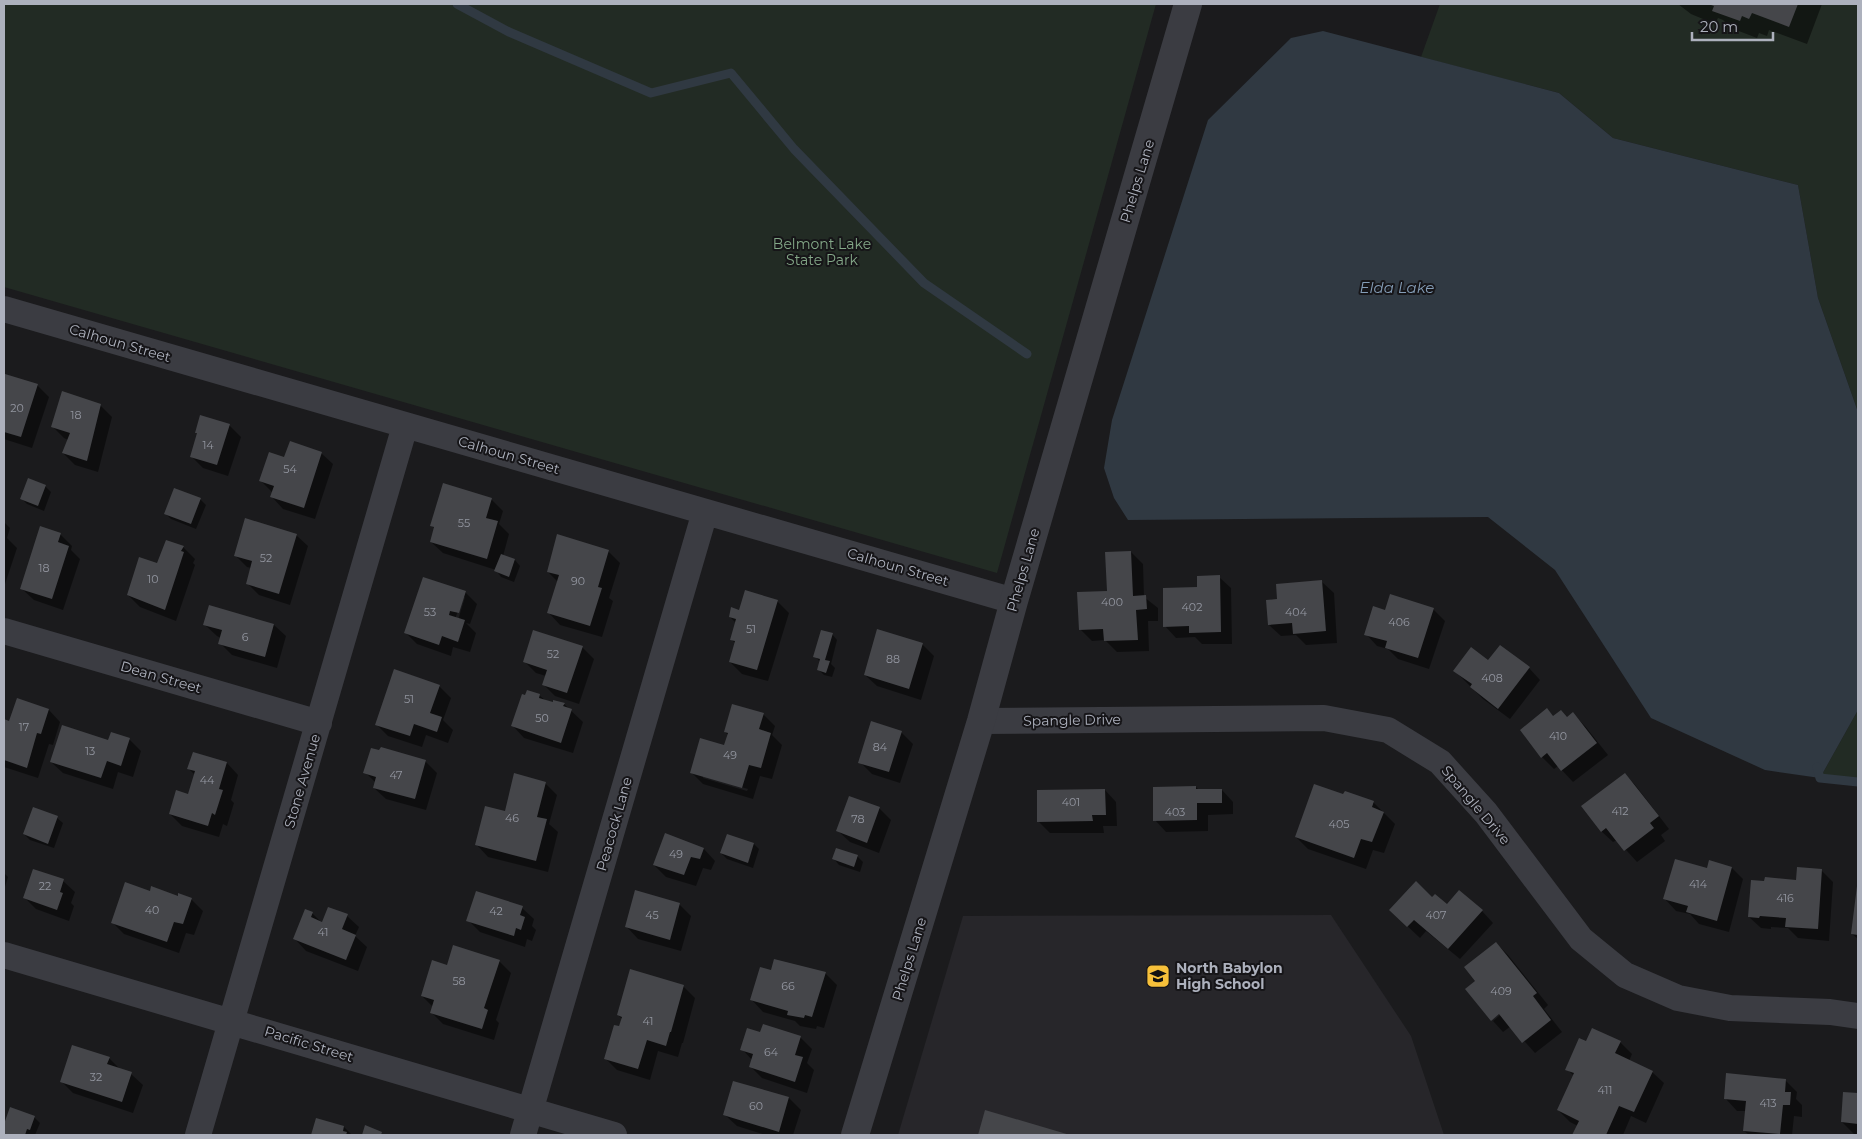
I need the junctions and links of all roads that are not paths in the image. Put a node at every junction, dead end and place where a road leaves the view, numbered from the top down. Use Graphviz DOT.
graph roads {
  1 [pos="1188,4"];
  2 [pos="4,309"];
  3 [pos="405,426"];
  4 [pos="706,512"];
  5 [pos="1014,601"];
  6 [pos="4,631"];
  7 [pos="980,721"];
  8 [pos="319,723"];
  9 [pos="4,955"];
  10 [pos="1858,1016"];
  11 [pos="231,1021"];
  12 [pos="531,1110"];
  13 [pos="198,1135"];
  14 [pos="523,1135"];
  15 [pos="614,1135"];
  16 [pos="855,1135"];
  1 -- 5 [label="street, Phelps Lane"];
  2 -- 3 [label="street, Calhoun Street"];
  3 -- 4 [label="street, Calhoun Street"];
  3 -- 8 [label="street, Stone Avenue"];
  4 -- 5 [label="street, Calhoun Street"];
  4 -- 12 [label="street, Peacock Lane"];
  5 -- 7 [label="street, Phelps Lane"];
  6 -- 8 [label="street, Dean Street"];
  7 -- 10 [label="street, Spangle Drive"];
  7 -- 16 [label="street, Phelps Lane"];
  8 -- 11 [label="street, Stone Avenue"];
  9 -- 11 [label="street, Pacific Street"];
  11 -- 12 [label="street, Pacific Street"];
  11 -- 13 [label="street, Stone Avenue"];
  12 -- 14 [label="street, Peacock Lane"];
  12 -- 15 [label="street, Pacific Street"];
}
